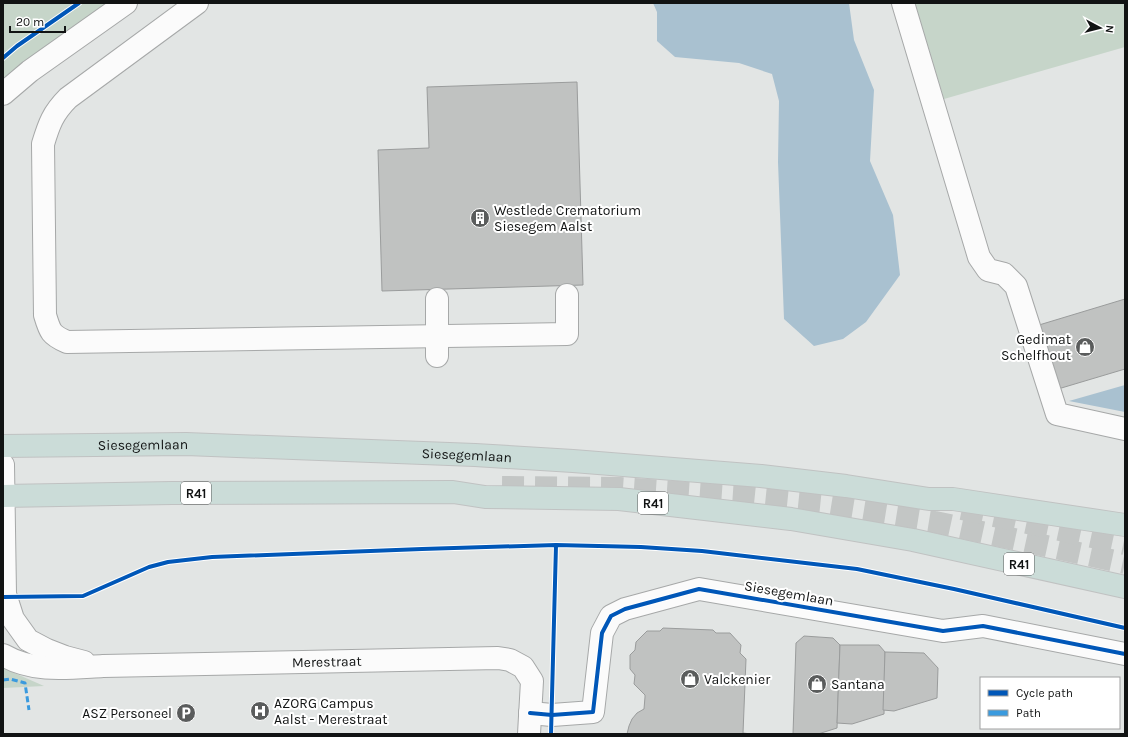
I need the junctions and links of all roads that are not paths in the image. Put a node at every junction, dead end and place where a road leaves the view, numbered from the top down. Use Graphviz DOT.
graph roads {
  1 [pos="126,3"];
  2 [pos="198,3"];
  3 [pos="903,3"];
  4 [pos="30,71"];
  5 [pos="3,94"];
  6 [pos="3,110"];
  7 [pos="567,295"];
  8 [pos="437,299"];
  9 [pos="437,346"];
  10 [pos="1125,429"];
  11 [pos="3,446"];
  12 [pos="3,465"];
  13 [pos="3,496"];
  14 [pos="1125,525"];
  15 [pos="1125,587"];
  16 [pos="1125,654"];
  17 [pos="3,655"];
  18 [pos="103,666"];
  19 [pos="534,724"];
  1 -- 4 [label="street"];
  2 -- 9 [label="street"];
  3 -- 10 [label="street"];
  4 -- 5 [label="street"];
  4 -- 6 [label="street"];
  7 -- 9 [label="street"];
  8 -- 9 [label="street"];
  11 -- 14 [label="highway, Siesegemlaan"];
  12 -- 13 [label="street, Merestraat"];
  13 -- 15 [label="highway, R41"];
  13 -- 18 [label="street, Merestraat"];
  16 -- 19 [label="street, Siesegemlaan"];
  17 -- 18 [label="street, Merestraat"];
  18 -- 19 [label="street, Merestraat"];
}
